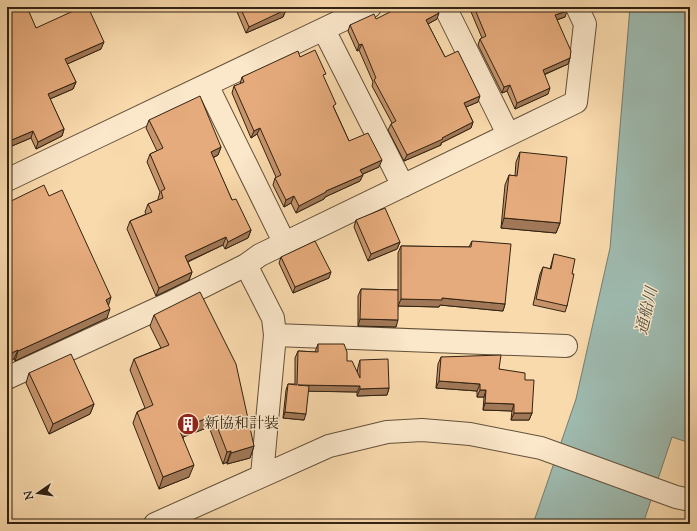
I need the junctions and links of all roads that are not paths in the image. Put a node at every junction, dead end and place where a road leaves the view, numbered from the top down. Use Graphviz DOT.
graph roads {
  1 [pos="370,7"];
  2 [pos="446,7"];
  3 [pos="577,7"];
  4 [pos="324,30"];
  5 [pos="207,85"];
  6 [pos="508,134"];
  7 [pos="7,180"];
  8 [pos="402,186"];
  9 [pos="285,244"];
  10 [pos="246,265"];
  11 [pos="275,335"];
  12 [pos="566,346"];
  13 [pos="7,378"];
  14 [pos="262,475"];
  15 [pos="683,498"];
  16 [pos="155,524"];
  1 -- 4 [label="street"];
  2 -- 6 [label="street"];
  3 -- 6 [label="street"];
  4 -- 5 [label="street"];
  4 -- 8 [label="street"];
  5 -- 7 [label="street"];
  5 -- 9 [label="street"];
  6 -- 8 [label="street"];
  8 -- 9 [label="street"];
  9 -- 10 [label="street"];
  10 -- 11 [label="street"];
  10 -- 13 [label="street"];
  11 -- 12 [label="street"];
  11 -- 14 [label="street"];
  14 -- 15 [label="street"];
  14 -- 16 [label="street"];
}
